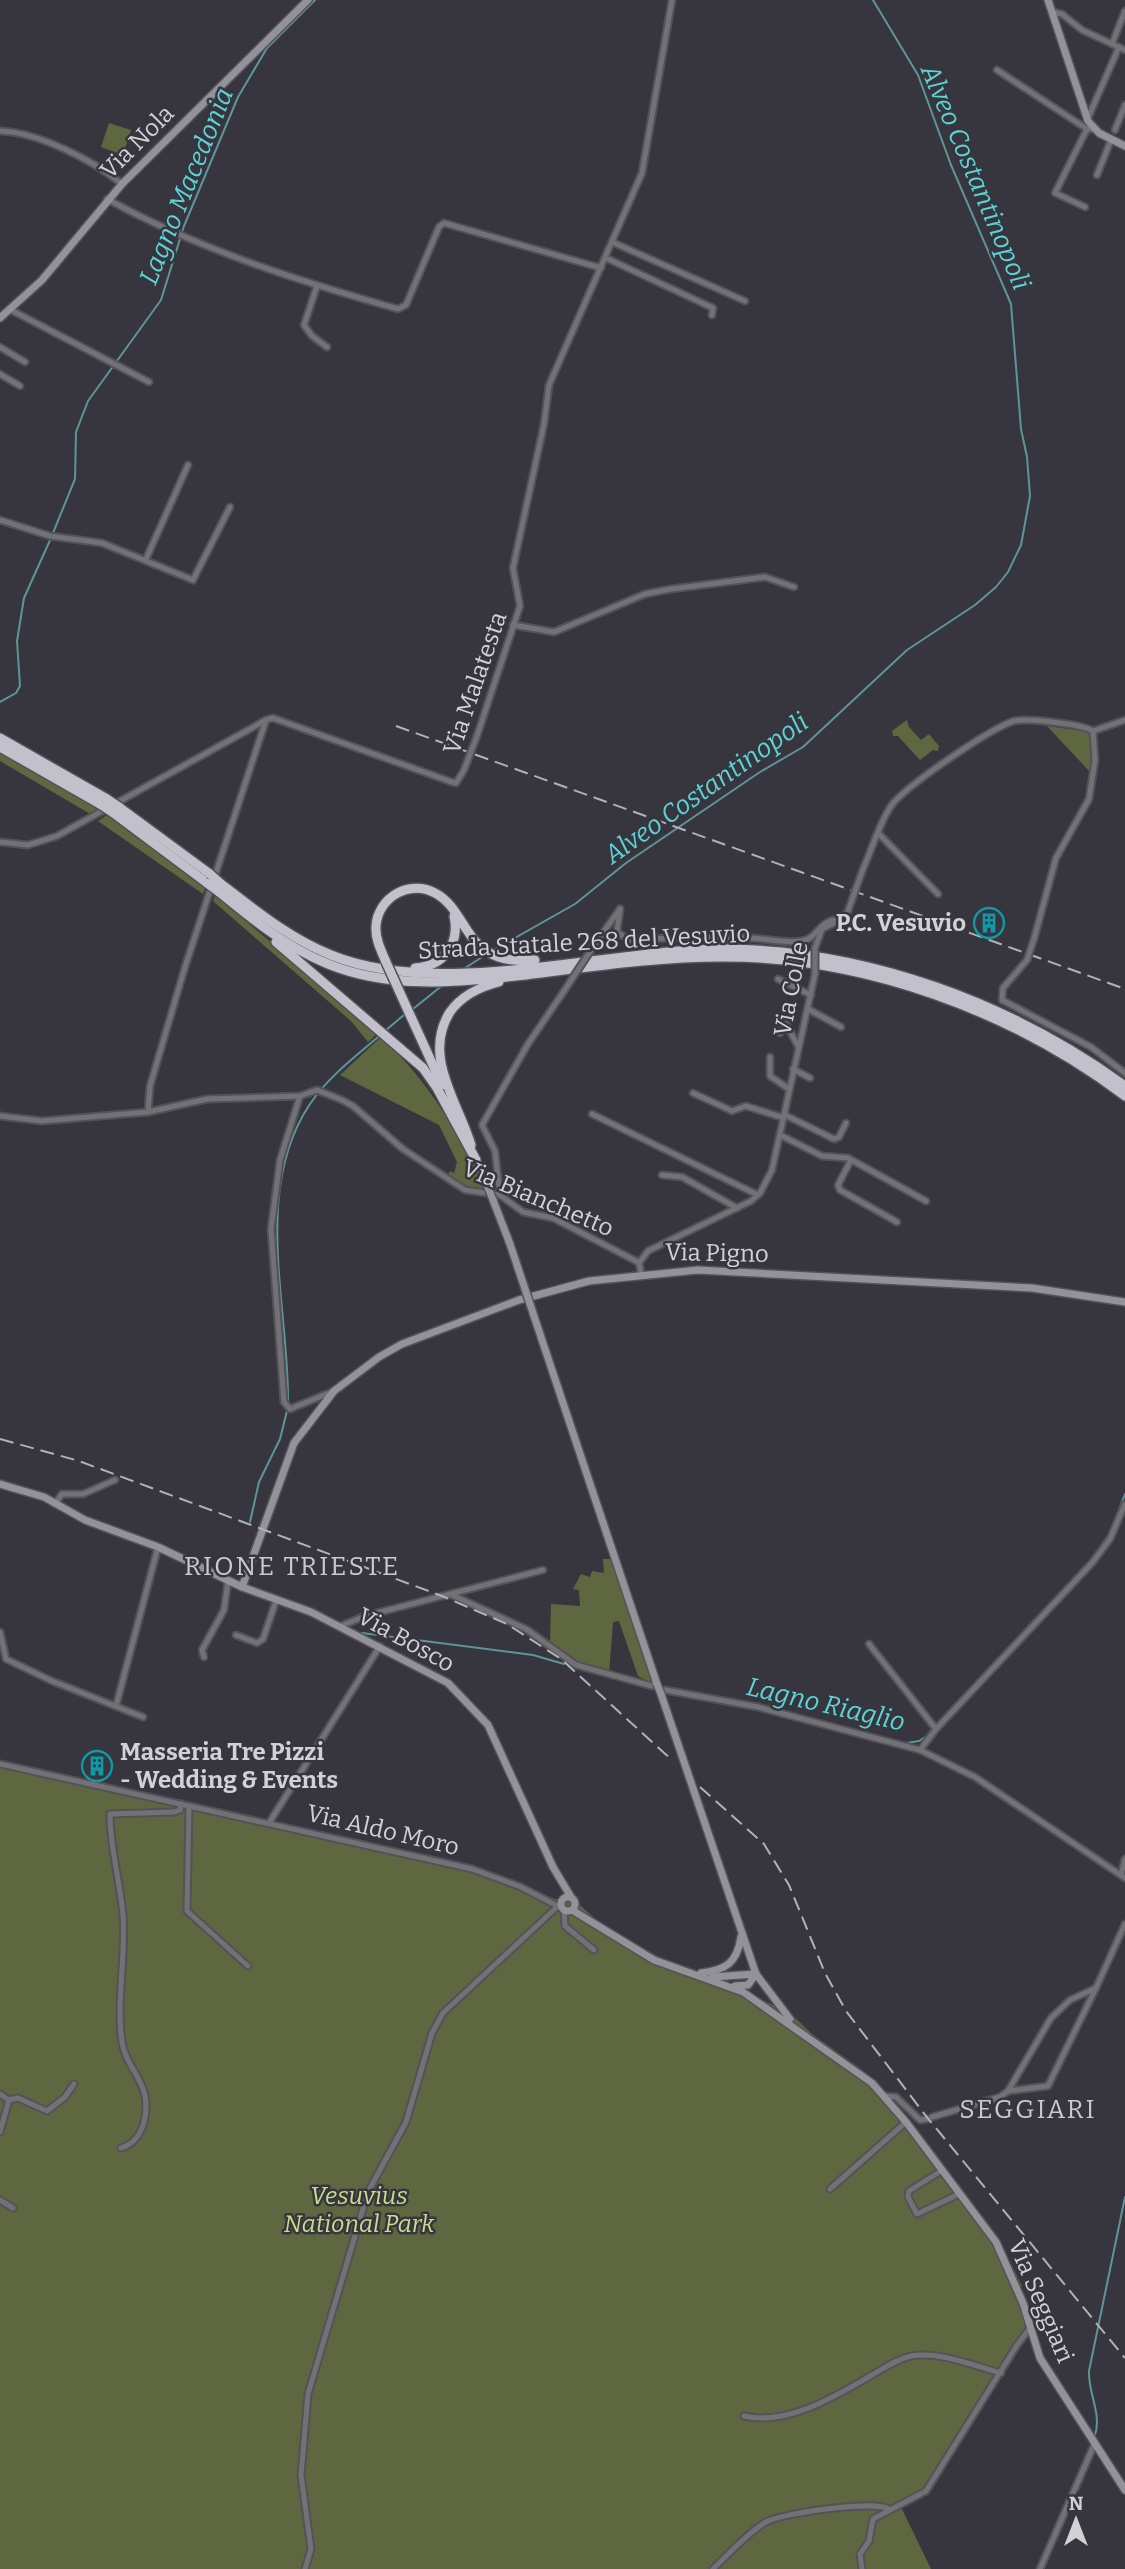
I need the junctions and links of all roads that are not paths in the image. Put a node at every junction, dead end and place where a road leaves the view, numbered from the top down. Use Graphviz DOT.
graph roads {
  1 [pos="308,0"];
  2 [pos="672,0"];
  3 [pos="1048,0"];
  4 [pos="1125,11"];
  5 [pos="1052,12"];
  6 [pos="1119,47"];
  7 [pos="997,71"];
  8 [pos="1125,105"];
  9 [pos="1087,118"];
  10 [pos="1091,129"];
  11 [pos="1115,130"];
  12 [pos="0,131"];
  13 [pos="1111,140"];
  14 [pos="1125,146"];
  15 [pos="1097,175"];
  16 [pos="122,184"];
  17 [pos="107,199"];
  18 [pos="1084,207"];
  19 [pos="612,242"];
  20 [pos="606,258"];
  21 [pos="601,268"];
  22 [pos="317,286"];
  23 [pos="745,301"];
  24 [pos="11,310"];
  25 [pos="712,315"];
  26 [pos="0,318"];
  27 [pos="0,347"];
  28 [pos="327,347"];
  29 [pos="25,362"];
  30 [pos="0,374"];
  31 [pos="149,382"];
  32 [pos="20,386"];
  33 [pos="188,466"];
  34 [pos="230,508"];
  35 [pos="0,520"];
  36 [pos="145,559"];
  37 [pos="793,587"];
  38 [pos="513,625"];
  39 [pos="266,720"];
  40 [pos="1125,720"];
  41 [pos="1093,731"];
  42 [pos="0,738"];
  43 [pos="0,747"];
  44 [pos="104,802"];
  45 [pos="878,833"];
  46 [pos="0,842"];
  47 [pos="219,887"];
  48 [pos="938,894"];
  49 [pos="453,911"];
  50 [pos="247,915"];
  51 [pos="842,919"];
  52 [pos="332,956"];
  53 [pos="593,959"];
  54 [pos="606,966"];
  55 [pos="452,977"];
  56 [pos="778,979"];
  57 [pos="811,995"];
  58 [pos="808,1009"];
  59 [pos="841,1027"];
  60 [pos="780,1033"];
  61 [pos="798,1046"];
  62 [pos="770,1058"];
  63 [pos="793,1069"];
  64 [pos="1125,1073"];
  65 [pos="810,1078"];
  66 [pos="1125,1086"];
  67 [pos="789,1089"];
  68 [pos="693,1093"];
  69 [pos="300,1096"];
  70 [pos="1125,1096"];
  71 [pos="148,1112"];
  72 [pos="592,1114"];
  73 [pos="0,1116"];
  74 [pos="784,1117"];
  75 [pos="846,1123"];
  76 [pos="780,1135"];
  77 [pos="476,1160"];
  78 [pos="851,1160"];
  79 [pos="662,1175"];
  80 [pos="758,1195"];
  81 [pos="497,1198"];
  82 [pos="926,1201"];
  83 [pos="737,1208"];
  84 [pos="897,1222"];
  85 [pos="639,1263"];
  86 [pos="641,1273"];
  87 [pos="1125,1302"];
  88 [pos="334,1391"];
  89 [pos="115,1480"];
  90 [pos="0,1484"];
  91 [pos="55,1504"];
  92 [pos="1125,1504"];
  93 [pos="158,1547"];
  94 [pos="543,1570"];
  95 [pos="228,1581"];
  96 [pos="242,1587"];
  97 [pos="450,1594"];
  98 [pos="276,1601"];
  99 [pos="341,1626"];
  100 [pos="0,1632"];
  101 [pos="236,1635"];
  102 [pos="869,1644"];
  103 [pos="380,1646"];
  104 [pos="204,1657"];
  105 [pos="655,1685"];
  106 [pos="663,1692"];
  107 [pos="116,1706"];
  108 [pos="143,1717"];
  109 [pos="936,1729"];
  110 [pos="920,1750"];
  111 [pos="0,1764"];
  112 [pos="181,1804"];
  113 [pos="189,1806"];
  114 [pos="269,1823"];
  115 [pos="1125,1859"];
  116 [pos="1123,1877"];
  117 [pos="562,1904"];
  118 [pos="1125,1924"];
  119 [pos="741,1933"];
  120 [pos="594,1950"];
  121 [pos="248,1966"];
  122 [pos="693,1974"];
  123 [pos="756,1974"];
  124 [pos="709,1977"];
  125 [pos="731,1985"];
  126 [pos="1096,1988"];
  127 [pos="797,2027"];
  128 [pos="75,2084"];
  129 [pos="1008,2091"];
  130 [pos="0,2094"];
  131 [pos="884,2096"];
  132 [pos="9,2100"];
  133 [pos="906,2109"];
  134 [pos="895,2110"];
  135 [pos="906,2122"];
  136 [pos="0,2132"];
  137 [pos="121,2148"];
  138 [pos="941,2171"];
  139 [pos="830,2189"];
  140 [pos="959,2194"];
  141 [pos="0,2200"];
  142 [pos="13,2208"];
  143 [pos="1030,2328"];
  144 [pos="1001,2373"];
  145 [pos="744,2416"];
  146 [pos="1094,2445"];
  147 [pos="1125,2490"];
  148 [pos="889,2509"];
  149 [pos="305,2569"];
  150 [pos="713,2569"];
  151 [pos="862,2569"];
  152 [pos="1040,2569"];
  1 -- 16 [label="main road, Via Nola"];
  2 -- 19 [label="street, Via Malatesta"];
  3 -- 5 [label="main road"];
  4 -- 6 [label="street"];
  5 -- 6 [label="street"];
  5 -- 9 [label="main road"];
  6 -- 9 [label="street"];
  7 -- 10 [label="street"];
  8 -- 11 [label="street"];
  9 -- 10 [label="main road"];
  10 -- 13 [label="main road"];
  10 -- 18 [label="street"];
  12 -- 16 [label="street"];
  13 -- 14 [label="main road"];
  13 -- 15 [label="street"];
  16 -- 17 [label="main road, Via Nola"];
  17 -- 22 [label="street"];
  17 -- 24 [label="main road, Via Nola"];
  19 -- 20 [label="street, Via Malatesta"];
  19 -- 23 [label="street"];
  20 -- 21 [label="street, Via Malatesta"];
  20 -- 25 [label="street"];
  21 -- 22 [label="street"];
  21 -- 38 [label="street, Via Malatesta"];
  22 -- 28 [label="street"];
  24 -- 26 [label="main road, Via Nola"];
  24 -- 31 [label="street"];
  27 -- 29 [label="street"];
  30 -- 32 [label="street"];
  33 -- 36 [label="street"];
  34 -- 36 [label="street"];
  35 -- 36 [label="street"];
  37 -- 38 [label="street"];
  38 -- 39 [label="street, Via Malatesta, bridge"];
  39 -- 46 [label="street"];
  39 -- 71 [label="street"];
  40 -- 41 [label="street"];
  41 -- 45 [label="street, Via Colle"];
  41 -- 64 [label="street, bridge"];
  42 -- 44 [label="highway, Strada Statale 268 del Vesuvio"];
  43 -- 44 [label="highway, Strada Statale 268 del Vesuvio"];
  44 -- 47 [label="highway, Strada Statale 268 del Vesuvio, bridge"];
  45 -- 48 [label="street"];
  45 -- 51 [label="street, Via Colle, bridge"];
  47 -- 50 [label="highway, Strada Statale 268 del Vesuvio"];
  47 -- 52 [label="highway, Strada Statale 268 del Vesuvio"];
  49 -- 52 [label="highway"];
  49 -- 53 [label="highway"];
  49 -- 77 [label="highway, bridge"];
  50 -- 55 [label="highway, Strada Statale 268 del Vesuvio"];
  50 -- 77 [label="highway"];
  51 -- 57 [label="street, Via Colle, bridge"];
  51 -- 81 [label="street, bridge"];
  52 -- 55 [label="highway, Strada Statale 268 del Vesuvio"];
  53 -- 55 [label="highway, Strada Statale 268 del Vesuvio"];
  53 -- 66 [label="highway, Strada Statale 268 del Vesuvio"];
  54 -- 55 [label="highway, Strada Statale 268 del Vesuvio"];
  54 -- 70 [label="highway, Strada Statale 268 del Vesuvio"];
  54 -- 77 [label="highway"];
  56 -- 57 [label="street"];
  57 -- 58 [label="street, Via Colle"];
  58 -- 59 [label="street"];
  58 -- 61 [label="street, Via Colle"];
  60 -- 61 [label="street"];
  61 -- 63 [label="street, Via Colle"];
  62 -- 67 [label="street"];
  63 -- 65 [label="street"];
  63 -- 67 [label="street, Via Colle"];
  67 -- 74 [label="street, Via Colle"];
  68 -- 74 [label="street"];
  69 -- 71 [label="street, Via Bianchetto"];
  69 -- 81 [label="street, Via Bianchetto"];
  69 -- 88 [label="street, Via Pigno"];
  71 -- 73 [label="street, Via Bianchetto"];
  72 -- 80 [label="street"];
  74 -- 75 [label="street"];
  74 -- 76 [label="street, Via Colle"];
  76 -- 78 [label="street"];
  76 -- 80 [label="street, Via Colle"];
  77 -- 81 [label="main road, bridge"];
  78 -- 82 [label="street"];
  78 -- 84 [label="street"];
  79 -- 83 [label="street"];
  80 -- 83 [label="street"];
  81 -- 85 [label="street, Via Bianchetto"];
  81 -- 105 [label="main road, bridge"];
  83 -- 85 [label="street"];
  85 -- 86 [label="street"];
  86 -- 87 [label="main road, Via Pigno"];
  86 -- 88 [label="main road, Via Pigno"];
  88 -- 96 [label="main road, Via Pigno"];
  89 -- 91 [label="street"];
  90 -- 91 [label="main road, Via Bosco"];
  91 -- 93 [label="main road, Via Bosco"];
  92 -- 109 [label="street"];
  93 -- 95 [label="main road, Via Bosco"];
  93 -- 107 [label="street"];
  94 -- 97 [label="street"];
  95 -- 96 [label="main road, Via Bosco"];
  95 -- 104 [label="street"];
  96 -- 98 [label="main road, Via Bosco"];
  97 -- 99 [label="street"];
  97 -- 105 [label="street"];
  98 -- 99 [label="main road, Via Bosco"];
  98 -- 101 [label="street"];
  99 -- 103 [label="main road, Via Bosco"];
  100 -- 107 [label="street"];
  102 -- 109 [label="street"];
  103 -- 114 [label="street"];
  103 -- 117 [label="main road, Via Bosco"];
  105 -- 106 [label="main road, bridge"];
  106 -- 110 [label="street"];
  106 -- 119 [label="main road"];
  107 -- 108 [label="street"];
  109 -- 110 [label="street"];
  110 -- 116 [label="street"];
  111 -- 112 [label="street, Via Aldo Moro"];
  112 -- 113 [label="street, Via Aldo Moro"];
  112 -- 137 [label="street"];
  113 -- 114 [label="street, Via Aldo Moro"];
  113 -- 121 [label="street"];
  114 -- 117 [label="street, Via Aldo Moro"];
  115 -- 116 [label="street"];
  117 -- 120 [label="street"];
  117 -- 122 [label="main road, Via Bosco"];
  117 -- 149 [label="street"];
  118 -- 126 [label="street"];
  119 -- 122 [label="main road"];
  119 -- 123 [label="main road"];
  122 -- 124 [label="main road, Via Bosco"];
  123 -- 124 [label="main road, Via Bosco"];
  123 -- 125 [label="main road"];
  123 -- 127 [label="main road, Via Bosco"];
  124 -- 125 [label="main road, Via Bosco"];
  125 -- 127 [label="main road, Via Bosco"];
  126 -- 129 [label="street"];
  126 -- 129 [label="street"];
  127 -- 131 [label="main road, Via Bosco"];
  128 -- 132 [label="street"];
  129 -- 133 [label="street"];
  130 -- 132 [label="street"];
  131 -- 133 [label="street"];
  131 -- 134 [label="main road, Via Bosco"];
  132 -- 136 [label="street"];
  133 -- 134 [label="street"];
  134 -- 135 [label="main road, Via Seggiari"];
  135 -- 138 [label="main road, Via Seggiari"];
  135 -- 139 [label="street"];
  138 -- 140 [label="main road, Via Seggiari"];
  138 -- 140 [label="street"];
  140 -- 143 [label="main road, Via Seggiari"];
  141 -- 142 [label="street"];
  143 -- 144 [label="street"];
  143 -- 146 [label="main road, Via Seggiari"];
  144 -- 145 [label="street"];
  144 -- 148 [label="street"];
  146 -- 147 [label="main road, Via Seggiari"];
  146 -- 152 [label="street"];
  148 -- 150 [label="street"];
  148 -- 151 [label="street"];
}
